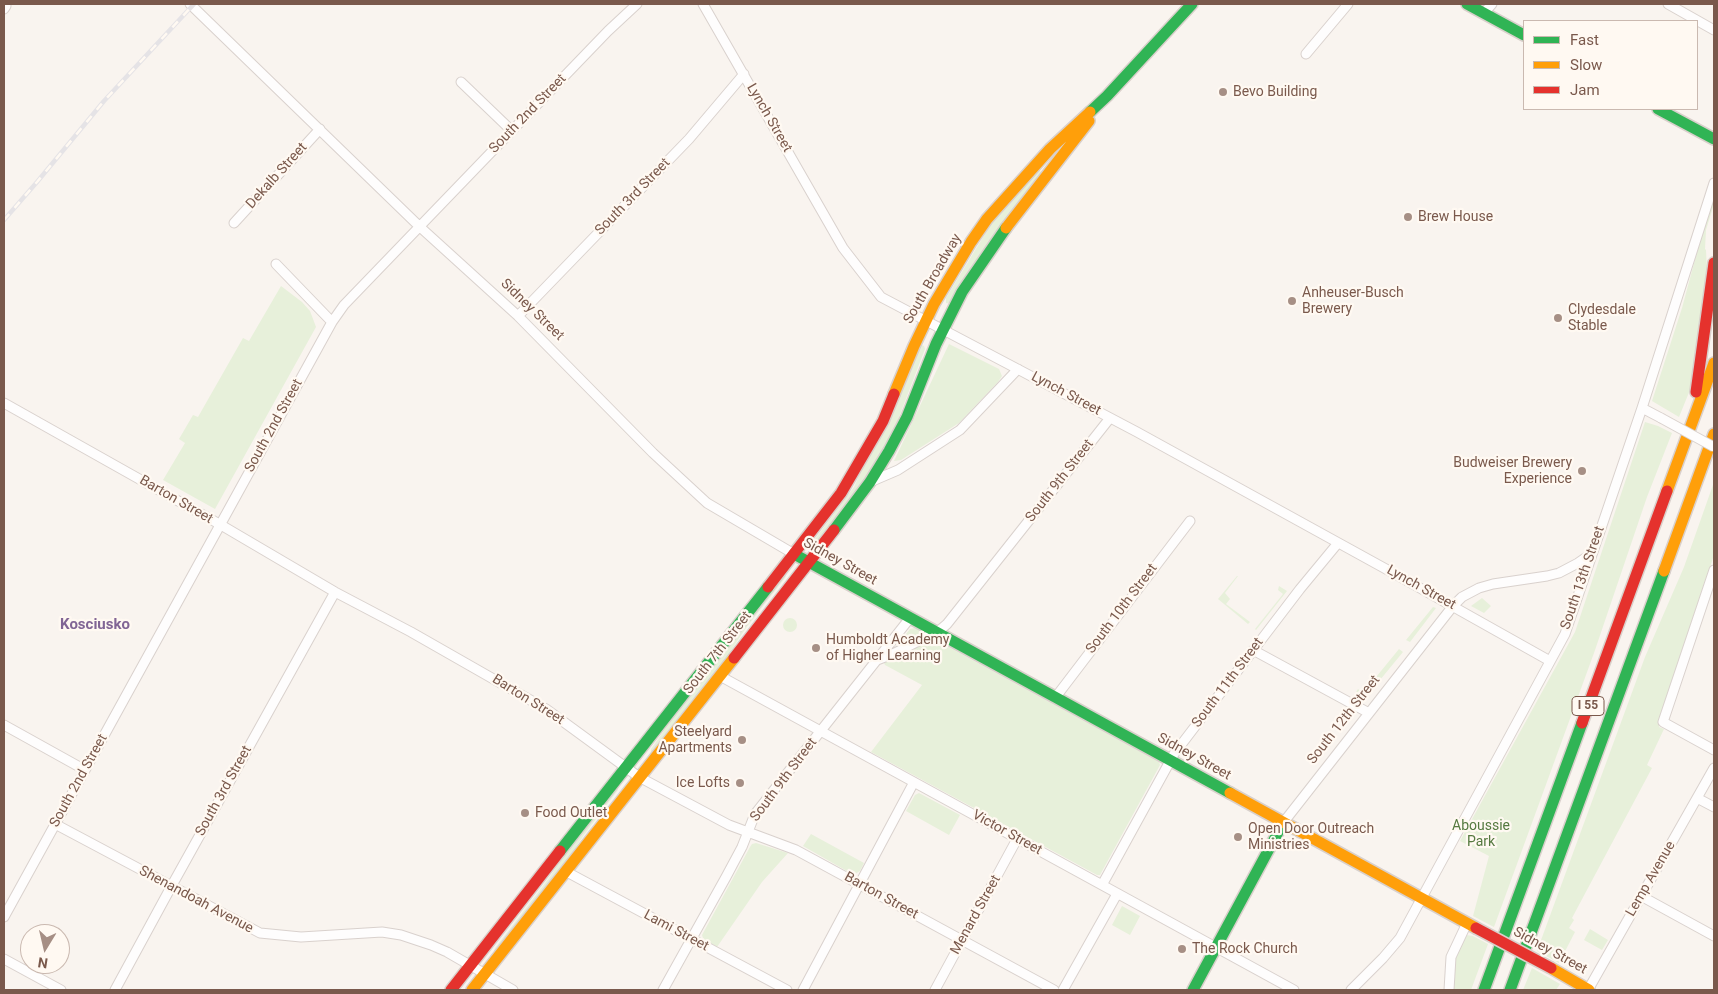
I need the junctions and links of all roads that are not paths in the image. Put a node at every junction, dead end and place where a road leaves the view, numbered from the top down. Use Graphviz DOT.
graph roads {
  1 [pos="190,4"];
  2 [pos="637,4"];
  3 [pos="703,4"];
  4 [pos="1192,4"];
  5 [pos="1348,4"];
  6 [pos="1467,4"];
  7 [pos="1492,4"];
  8 [pos="1668,4"];
  9 [pos="1484,13"];
  10 [pos="1696,20"];
  11 [pos="1698,21"];
  12 [pos="1714,30"];
  13 [pos="1523,34"];
  14 [pos="1306,54"];
  15 [pos="744,74"];
  16 [pos="460,82"];
  17 [pos="1107,96"];
  18 [pos="1660,110"];
  19 [pos="320,128"];
  20 [pos="512,131"];
  21 [pos="1714,138"];
  22 [pos="1714,184"];
  23 [pos="234,223"];
  24 [pos="420,227"];
  25 [pos="1714,263"];
  26 [pos="276,264"];
  27 [pos="518,316"];
  28 [pos="925,320"];
  29 [pos="332,322"];
  30 [pos="943,330"];
  31 [pos="1714,363"];
  32 [pos="1018,369"];
  33 [pos="4,403"];
  34 [pos="1642,408"];
  35 [pos="1110,418"];
  36 [pos="1692,422"];
  37 [pos="1714,438"];
  38 [pos="870,482"];
  39 [pos="830,508"];
  40 [pos="1190,521"];
  41 [pos="221,525"];
  42 [pos="1338,543"];
  43 [pos="1591,553"];
  44 [pos="794,554"];
  45 [pos="809,562"];
  46 [pos="1714,570"];
  47 [pos="335,592"];
  48 [pos="1453,606"];
  49 [pos="910,618"];
  50 [pos="935,632"];
  51 [pos="1253,650"];
  52 [pos="877,660"];
  53 [pos="1550,661"];
  54 [pos="720,676"];
  55 [pos="1055,698"];
  56 [pos="1369,713"];
  57 [pos="4,725"];
  58 [pos="821,732"];
  59 [pos="1714,750"];
  60 [pos="1170,761"];
  61 [pos="626,768"];
  62 [pos="1714,768"];
  63 [pos="85,770"];
  64 [pos="639,777"];
  65 [pos="914,782"];
  66 [pos="1697,798"];
  67 [pos="1714,807"];
  68 [pos="1283,823"];
  69 [pos="55,824"];
  70 [pos="748,832"];
  71 [pos="1017,839"];
  72 [pos="565,871"];
  73 [pos="859,884"];
  74 [pos="1102,885"];
  75 [pos="171,887"];
  76 [pos="1117,894"];
  77 [pos="1641,896"];
  78 [pos="1422,899"];
  79 [pos="4,917"];
  80 [pos="1472,926"];
  81 [pos="1714,936"];
  82 [pos="691,940"];
  83 [pos="962,940"];
  84 [pos="1216,948"];
  85 [pos="4,959"];
  86 [pos="470,966"];
  87 [pos="485,975"];
  88 [pos="60,990"];
  89 [pos="115,990"];
  90 [pos="451,990"];
  91 [pos="472,990"];
  92 [pos="513,990"];
  93 [pos="663,990"];
  94 [pos="787,990"];
  95 [pos="803,990"];
  96 [pos="935,990"];
  97 [pos="1054,990"];
  98 [pos="1063,990"];
  99 [pos="1192,990"];
  100 [pos="1294,990"];
  101 [pos="1351,990"];
  102 [pos="1449,990"];
  103 [pos="1484,990"];
  104 [pos="1510,990"];
  105 [pos="1588,990"];
  1 -- 19 [label="street, Sidney Street"];
  2 -- 20 [label="street, South 2nd Street"];
  3 -- 15 [label="street, Lynch Street"];
  4 -- 17 [label="main road, South Broadway"];
  5 -- 14 [label="street"];
  6 -- 9 [label="main road"];
  7 -- 9 [label="street"];
  8 -- 10 [label="street"];
  9 -- 13 [label="main road"];
  11 -- 12 [label="street"];
  15 -- 27 [label="street, South 3rd Street"];
  15 -- 28 [label="street, Lynch Street"];
  16 -- 20 [label="street"];
  17 -- 28 [label="main road, South Broadway"];
  17 -- 30 [label="main road, South Broadway"];
  18 -- 21 [label="main road"];
  19 -- 23 [label="street, Dekalb Street"];
  19 -- 24 [label="street, Sidney Street"];
  20 -- 24 [label="street, South 2nd Street"];
  22 -- 34 [label="street, South 13th Street"];
  24 -- 27 [label="street, Sidney Street"];
  24 -- 29 [label="street, South 2nd Street"];
  25 -- 36 [label="main road"];
  26 -- 29 [label="street"];
  27 -- 44 [label="street, Sidney Street"];
  28 -- 30 [label="street, Lynch Street"];
  28 -- 39 [label="main road, South Broadway"];
  29 -- 41 [label="street, South 2nd Street"];
  30 -- 32 [label="street, Lynch Street"];
  30 -- 38 [label="main road, South Broadway"];
  31 -- 36 [label="main road, I 55"];
  32 -- 35 [label="street, Lynch Street"];
  32 -- 38 [label="street, South 7th Street"];
  33 -- 41 [label="street, Barton Street"];
  34 -- 37 [label="street, bridge"];
  34 -- 43 [label="street, South 13th Street"];
  35 -- 42 [label="street, Lynch Street"];
  35 -- 50 [label="street, South 9th Street"];
  36 -- 103 [label="main road, I 55"];
  37 -- 104 [label="main road, I 55"];
  38 -- 45 [label="main road, South 7th Street"];
  39 -- 44 [label="main road, South 7th Street"];
  40 -- 55 [label="street, South 10th Street"];
  41 -- 47 [label="street, Barton Street"];
  41 -- 63 [label="street, South 2nd Street"];
  42 -- 48 [label="street, Lynch Street"];
  42 -- 51 [label="street, South 11th Street"];
  43 -- 48 [label="street, South 12th Street"];
  43 -- 53 [label="street, South 13th Street"];
  44 -- 45 [label="main road, Sidney Street"];
  44 -- 61 [label="main road, South 7th Street"];
  45 -- 49 [label="main road, Sidney Street"];
  45 -- 54 [label="main road, South 7th Street"];
  46 -- 59 [label="street"];
  47 -- 61 [label="street, Barton Street"];
  47 -- 75 [label="street, South 3rd Street"];
  48 -- 53 [label="street, Lynch Street"];
  48 -- 56 [label="street, South 12th Street"];
  49 -- 50 [label="main road, Sidney Street"];
  49 -- 52 [label="street, South 9th Street"];
  50 -- 52 [label="street, South 9th Street"];
  50 -- 55 [label="main road, Sidney Street"];
  51 -- 56 [label="street"];
  51 -- 60 [label="street, South 11th Street"];
  52 -- 58 [label="street, South 9th Street"];
  53 -- 78 [label="street, South 13th Street"];
  54 -- 58 [label="street, Victor Street"];
  54 -- 64 [label="main road, South 7th Street"];
  55 -- 60 [label="main road, Sidney Street"];
  56 -- 68 [label="street, South 12th Street"];
  57 -- 63 [label="street"];
  58 -- 65 [label="street, Victor Street"];
  58 -- 70 [label="street, South 9th Street"];
  60 -- 68 [label="main road, Sidney Street"];
  60 -- 74 [label="street, South 11th Street"];
  61 -- 64 [label="street, Barton Street"];
  61 -- 86 [label="main road, South 7th Street"];
  62 -- 66 [label="street, Lemp Avenue"];
  63 -- 69 [label="street, South 2nd Street"];
  64 -- 70 [label="street, Barton Street"];
  64 -- 72 [label="main road, South 7th Street"];
  65 -- 71 [label="street, Victor Street"];
  65 -- 73 [label="street"];
  66 -- 67 [label="street"];
  66 -- 77 [label="street, Lemp Avenue"];
  68 -- 78 [label="main road, Sidney Street"];
  68 -- 84 [label="main road, South 12th Street"];
  69 -- 75 [label="street, Shenandoah Avenue"];
  69 -- 79 [label="street, South 2nd Street"];
  70 -- 73 [label="street, Barton Street"];
  70 -- 82 [label="street, South 9th Street"];
  71 -- 74 [label="street, Victor Street"];
  71 -- 83 [label="street, Menard Street"];
  72 -- 82 [label="street, Lami Street"];
  72 -- 87 [label="main road, South 7th Street"];
  73 -- 83 [label="street, Barton Street"];
  73 -- 95 [label="street"];
  74 -- 76 [label="street, Victor Street"];
  75 -- 86 [label="street, Shenandoah Avenue"];
  75 -- 89 [label="street, South 3rd Street"];
  76 -- 84 [label="street, Victor Street"];
  76 -- 98 [label="street"];
  77 -- 81 [label="street"];
  77 -- 105 [label="street, Lemp Avenue"];
  78 -- 80 [label="main road, Sidney Street"];
  78 -- 101 [label="street, South 13th Street"];
  80 -- 102 [label="street"];
  80 -- 105 [label="main road, Sidney Street, bridge"];
  82 -- 93 [label="street, South 9th Street"];
  82 -- 94 [label="street, Lami Street"];
  83 -- 96 [label="street, Menard Street"];
  83 -- 97 [label="street, Barton Street"];
  84 -- 99 [label="main road, South 12th Street"];
  84 -- 100 [label="street, Victor Street"];
  85 -- 88 [label="street"];
  86 -- 87 [label="street, Shenandoah Avenue"];
  86 -- 90 [label="main road, South 7th Street"];
  87 -- 91 [label="main road, South 7th Street"];
  87 -- 92 [label="street, Shenandoah Avenue"];
}
